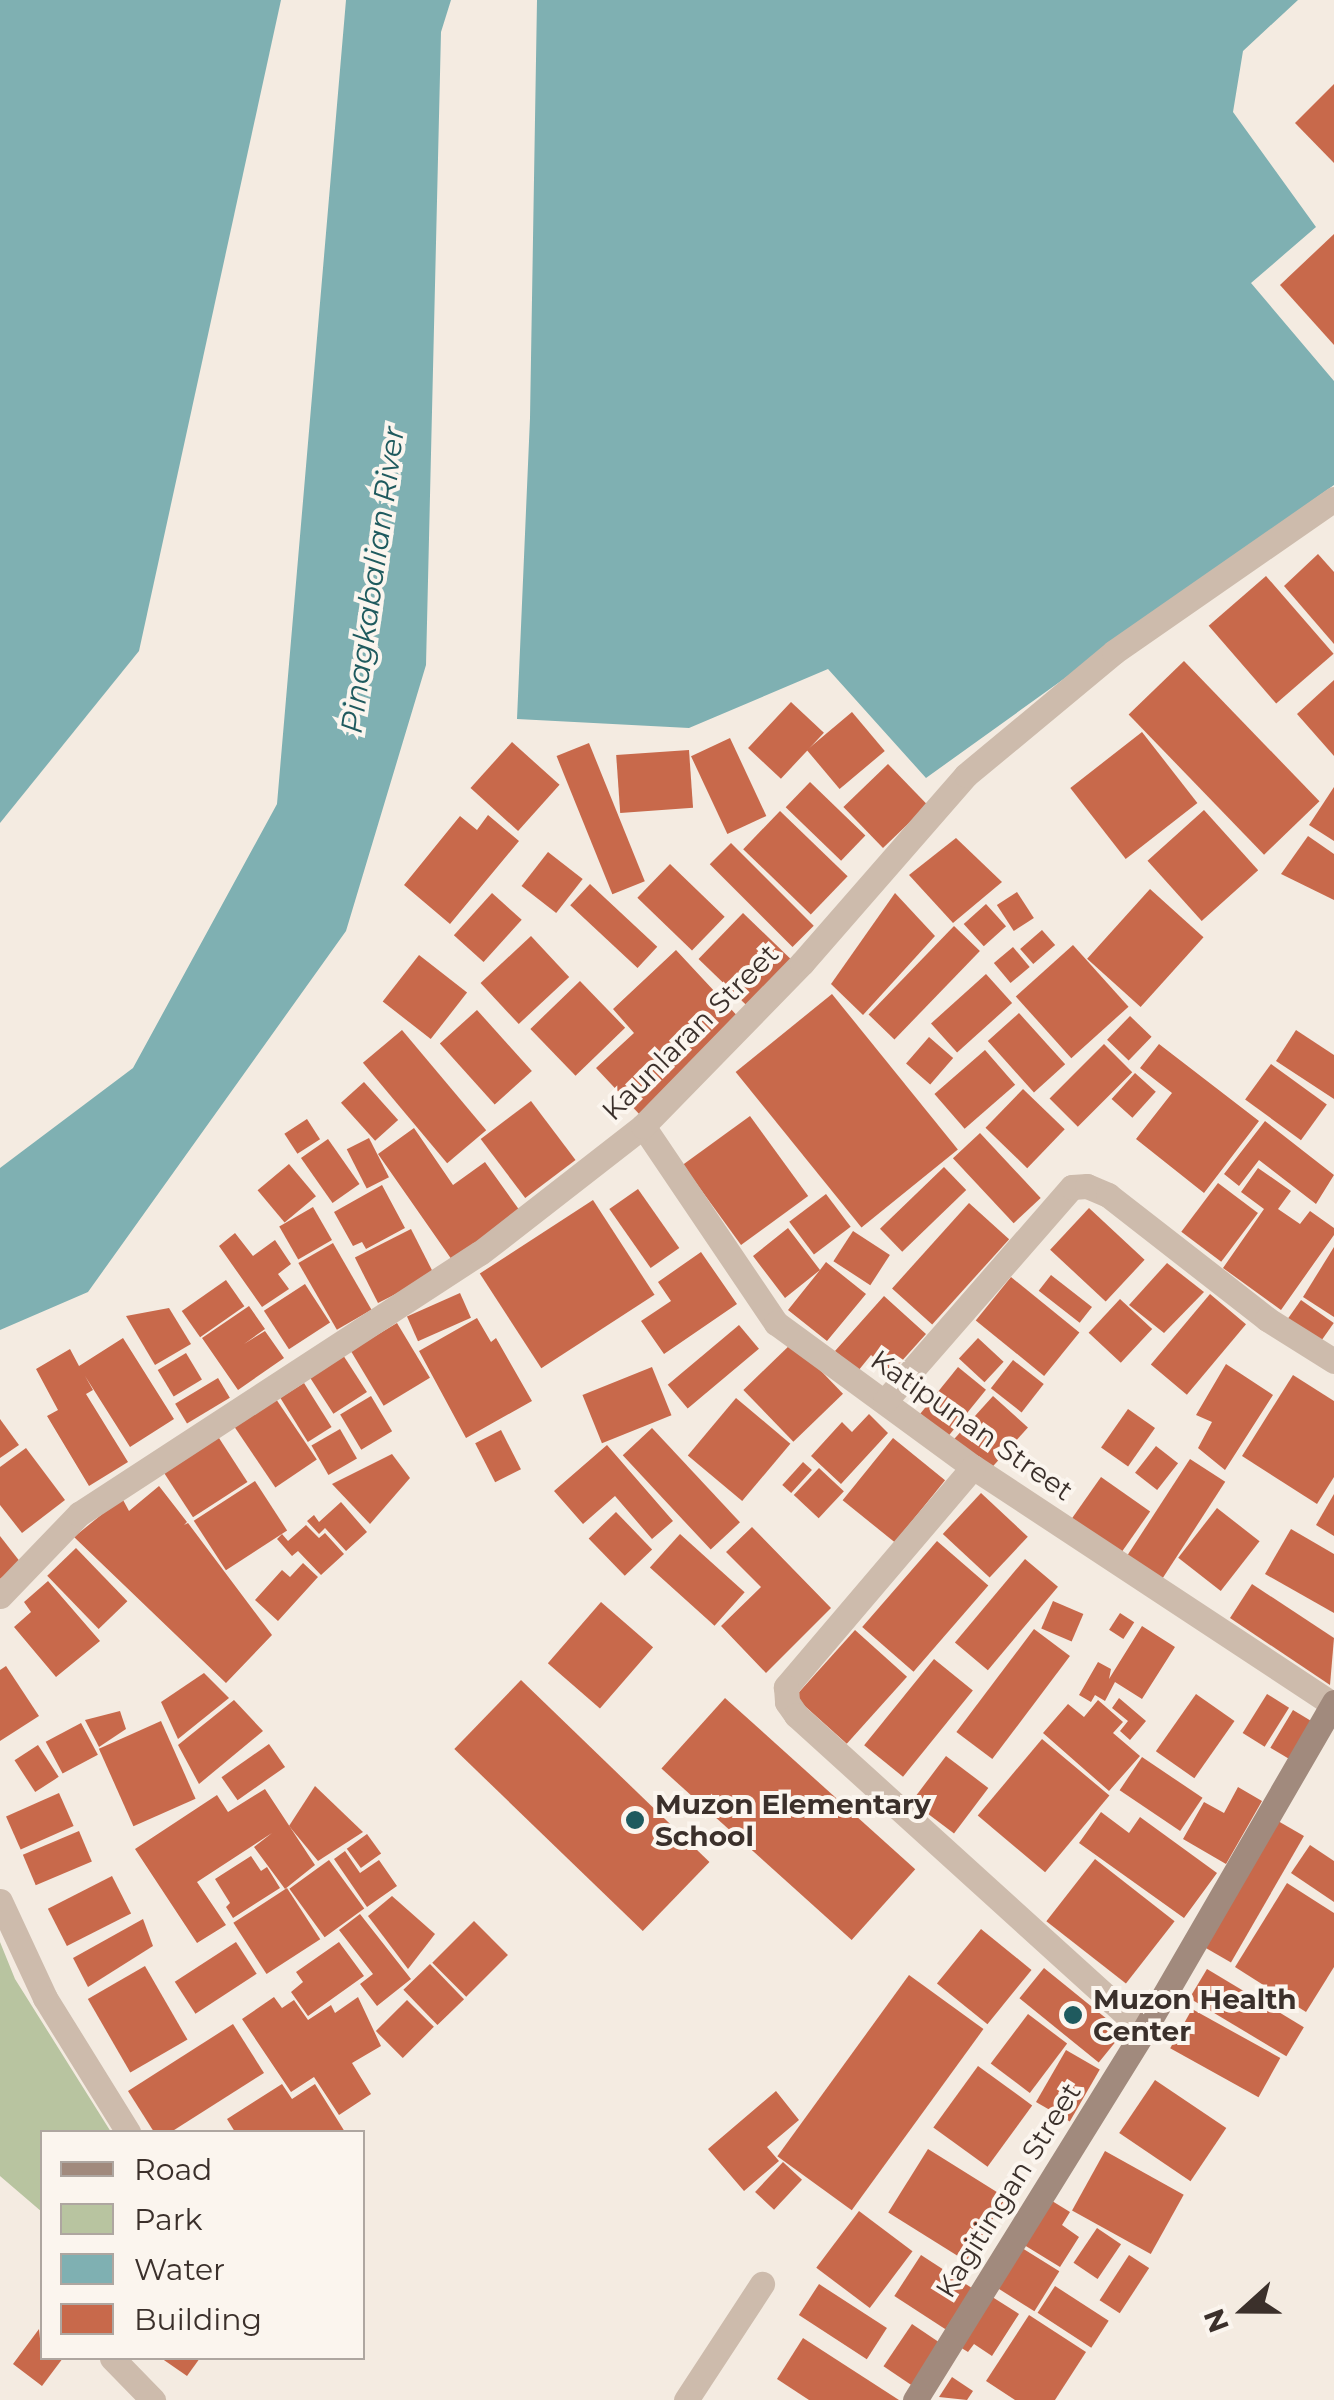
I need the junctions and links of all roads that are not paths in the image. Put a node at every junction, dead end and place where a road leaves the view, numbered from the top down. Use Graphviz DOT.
graph roads {
  1 [pos="1334,499"];
  2 [pos="644,1126"];
  3 [pos="1334,1361"];
  4 [pos="885,1401"];
  5 [pos="972,1467"];
  6 [pos="0,1596"];
  7 [pos="1334,1703"];
  8 [pos="0,1902"];
  9 [pos="1144,2030"];
  10 [pos="127,2130"];
  11 [pos="762,2284"];
  12 [pos="114,2360"];
  13 [pos="153,2400"];
  14 [pos="686,2400"];
  15 [pos="915,2400"];
  1 -- 2 [label="street, Kaunlaran Street"];
  2 -- 4 [label="street, Katipunan Street"];
  2 -- 6 [label="street, Kaunlaran Street"];
  3 -- 4 [label="street"];
  4 -- 5 [label="street, Katipunan Street"];
  5 -- 7 [label="street, Katipunan Street"];
  5 -- 9 [label="street"];
  7 -- 9 [label="street, Kagitingan Street"];
  8 -- 10 [label="street"];
  9 -- 15 [label="street, Kagitingan Street"];
  11 -- 14 [label="street"];
  12 -- 13 [label="street"];
}
